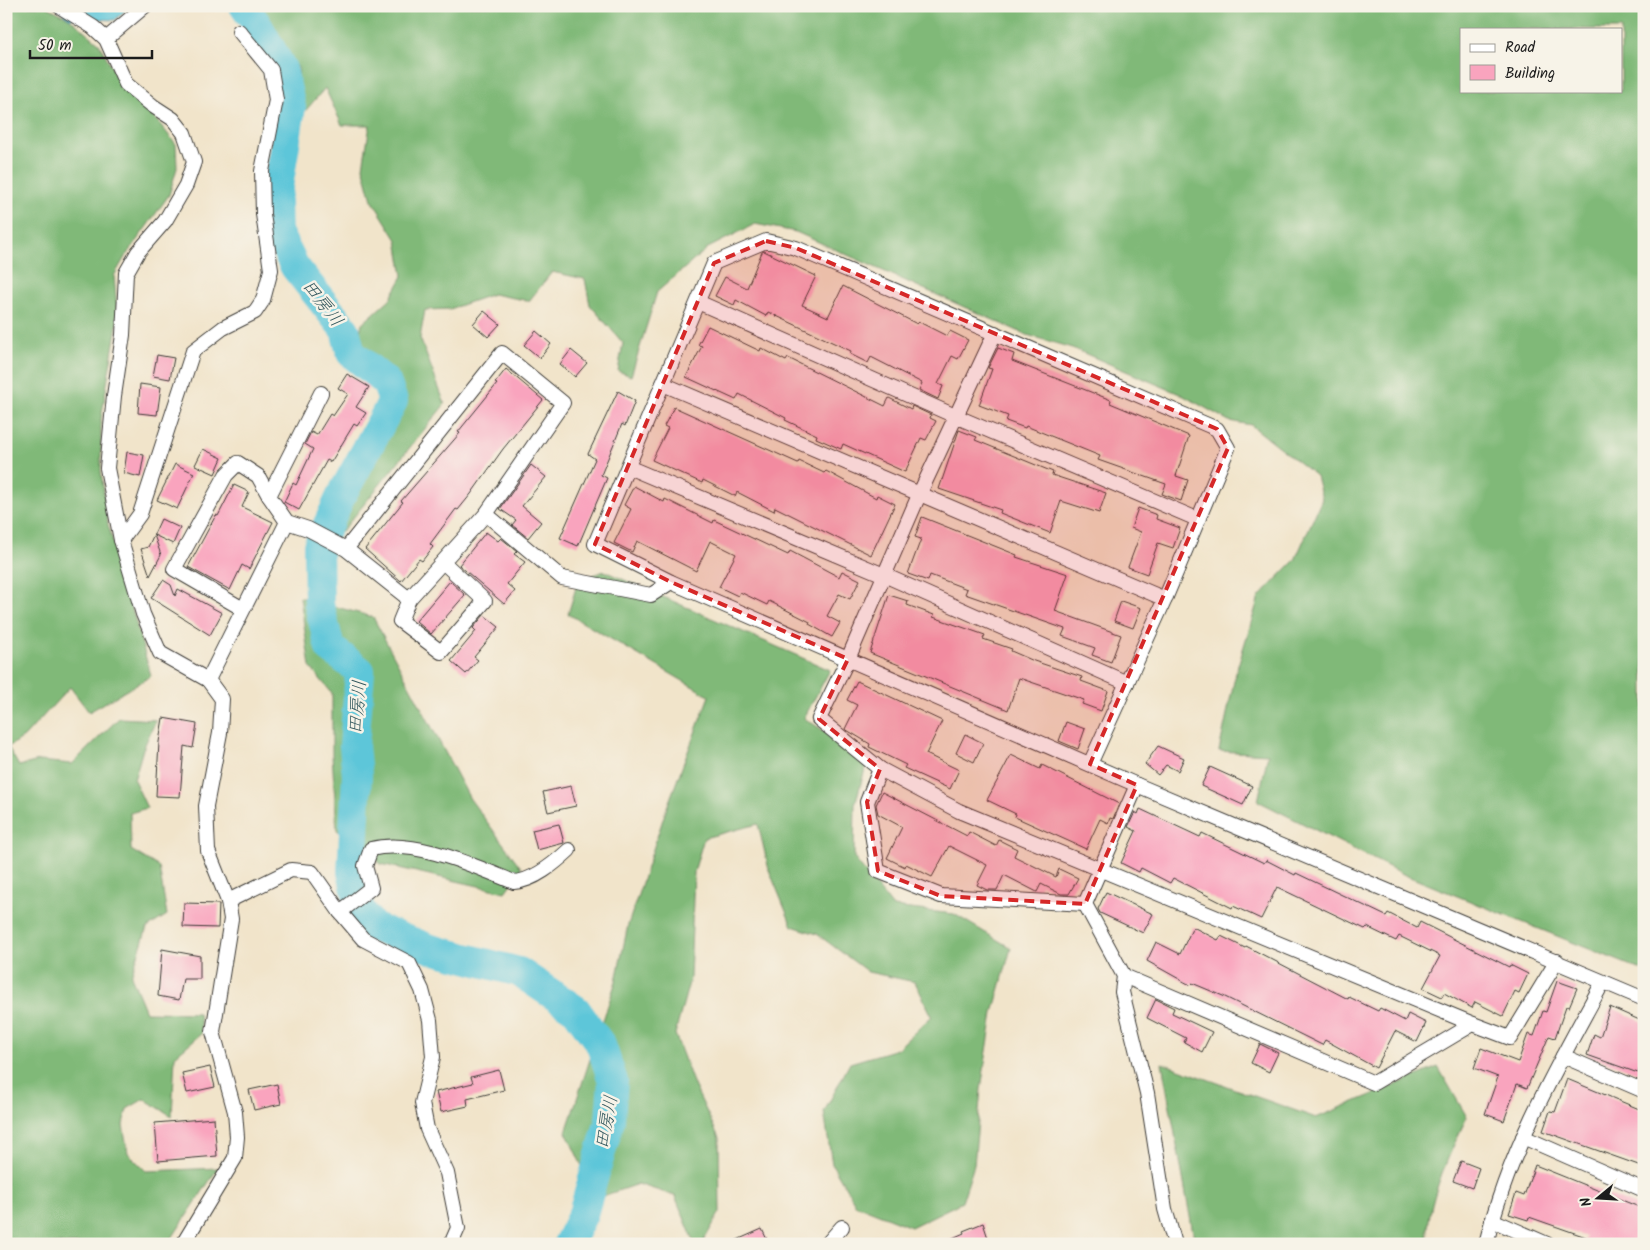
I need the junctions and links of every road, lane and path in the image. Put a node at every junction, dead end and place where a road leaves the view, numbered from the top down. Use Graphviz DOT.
graph roads {
  1 [pos="59,6"];
  2 [pos="145,6"];
  3 [pos="239,31"];
  4 [pos="106,39"];
  5 [pos="698,302"];
  6 [pos="995,333"];
  7 [pos="663,384"];
  8 [pos="322,393"];
  9 [pos="955,416"];
  10 [pos="628,466"];
  11 [pos="918,494"];
  12 [pos="269,496"];
  13 [pos="486,514"];
  14 [pos="1197,519"];
  15 [pos="287,522"];
  16 [pos="121,540"];
  17 [pos="341,548"];
  18 [pos="443,562"];
  19 [pos="884,575"];
  20 [pos="671,582"];
  21 [pos="409,599"];
  22 [pos="1165,599"];
  23 [pos="243,609"];
  24 [pos="848,659"];
  25 [pos="208,680"];
  26 [pos="1127,684"];
  27 [pos="1090,764"];
  28 [pos="880,769"];
  29 [pos="1137,785"];
  30 [pos="569,850"];
  31 [pos="1100,868"];
  32 [pos="228,901"];
  33 [pos="1085,904"];
  34 [pos="343,910"];
  35 [pos="1557,961"];
  36 [pos="1124,976"];
  37 [pos="1604,982"];
  38 [pos="1644,999"];
  39 [pos="1472,1024"];
  40 [pos="1563,1056"];
  41 [pos="1644,1091"];
  42 [pos="1523,1137"];
  43 [pos="1644,1190"];
  44 [pos="1492,1220"];
  45 [pos="842,1227"];
  46 [pos="183,1244"];
  47 [pos="451,1244"];
  48 [pos="827,1244"];
  49 [pos="1176,1244"];
  50 [pos="1486,1244"];
  51 [pos="1547,1244"];
  1 -- 4 [label="street"];
  2 -- 4 [label="street"];
  3 -- 16 [label="street"];
  4 -- 16 [label="street"];
  5 -- 6 [label="street"];
  5 -- 7 [label="street"];
  5 -- 9 [label="street"];
  6 -- 9 [label="street"];
  6 -- 14 [label="street"];
  7 -- 10 [label="street"];
  7 -- 11 [label="street"];
  8 -- 12 [label="street"];
  9 -- 11 [label="street"];
  9 -- 14 [label="street"];
  10 -- 19 [label="street"];
  10 -- 20 [label="street"];
  11 -- 19 [label="street"];
  11 -- 22 [label="street"];
  12 -- 15 [label="street"];
  12 -- 23 [label="street"];
  13 -- 17 [label="street"];
  13 -- 18 [label="street"];
  13 -- 20 [label="street"];
  14 -- 22 [label="street"];
  15 -- 17 [label="street"];
  15 -- 23 [label="street"];
  16 -- 25 [label="street"];
  17 -- 21 [label="street"];
  18 -- 21 [label="street"];
  18 -- 21 [label="street"];
  19 -- 24 [label="street"];
  19 -- 26 [label="street"];
  20 -- 24 [label="street"];
  22 -- 26 [label="street"];
  23 -- 25 [label="street"];
  24 -- 27 [label="street"];
  24 -- 28 [label="street"];
  25 -- 32 [label="street"];
  26 -- 27 [label="street"];
  27 -- 29 [label="street"];
  28 -- 31 [label="street"];
  28 -- 33 [label="street"];
  29 -- 31 [label="street"];
  29 -- 35 [label="street"];
  30 -- 34 [label="street"];
  31 -- 33 [label="street"];
  31 -- 39 [label="street"];
  32 -- 34 [label="street"];
  32 -- 46 [label="street"];
  33 -- 36 [label="street"];
  34 -- 47 [label="street"];
  35 -- 37 [label="street"];
  35 -- 39 [label="street"];
  36 -- 39 [label="street"];
  36 -- 49 [label="street"];
  37 -- 38 [label="street"];
  37 -- 40 [label="street"];
  40 -- 41 [label="street"];
  40 -- 42 [label="street"];
  42 -- 43 [label="street"];
  42 -- 44 [label="street"];
  44 -- 50 [label="street"];
  44 -- 51 [label="street"];
  45 -- 48 [label="street"];
}
